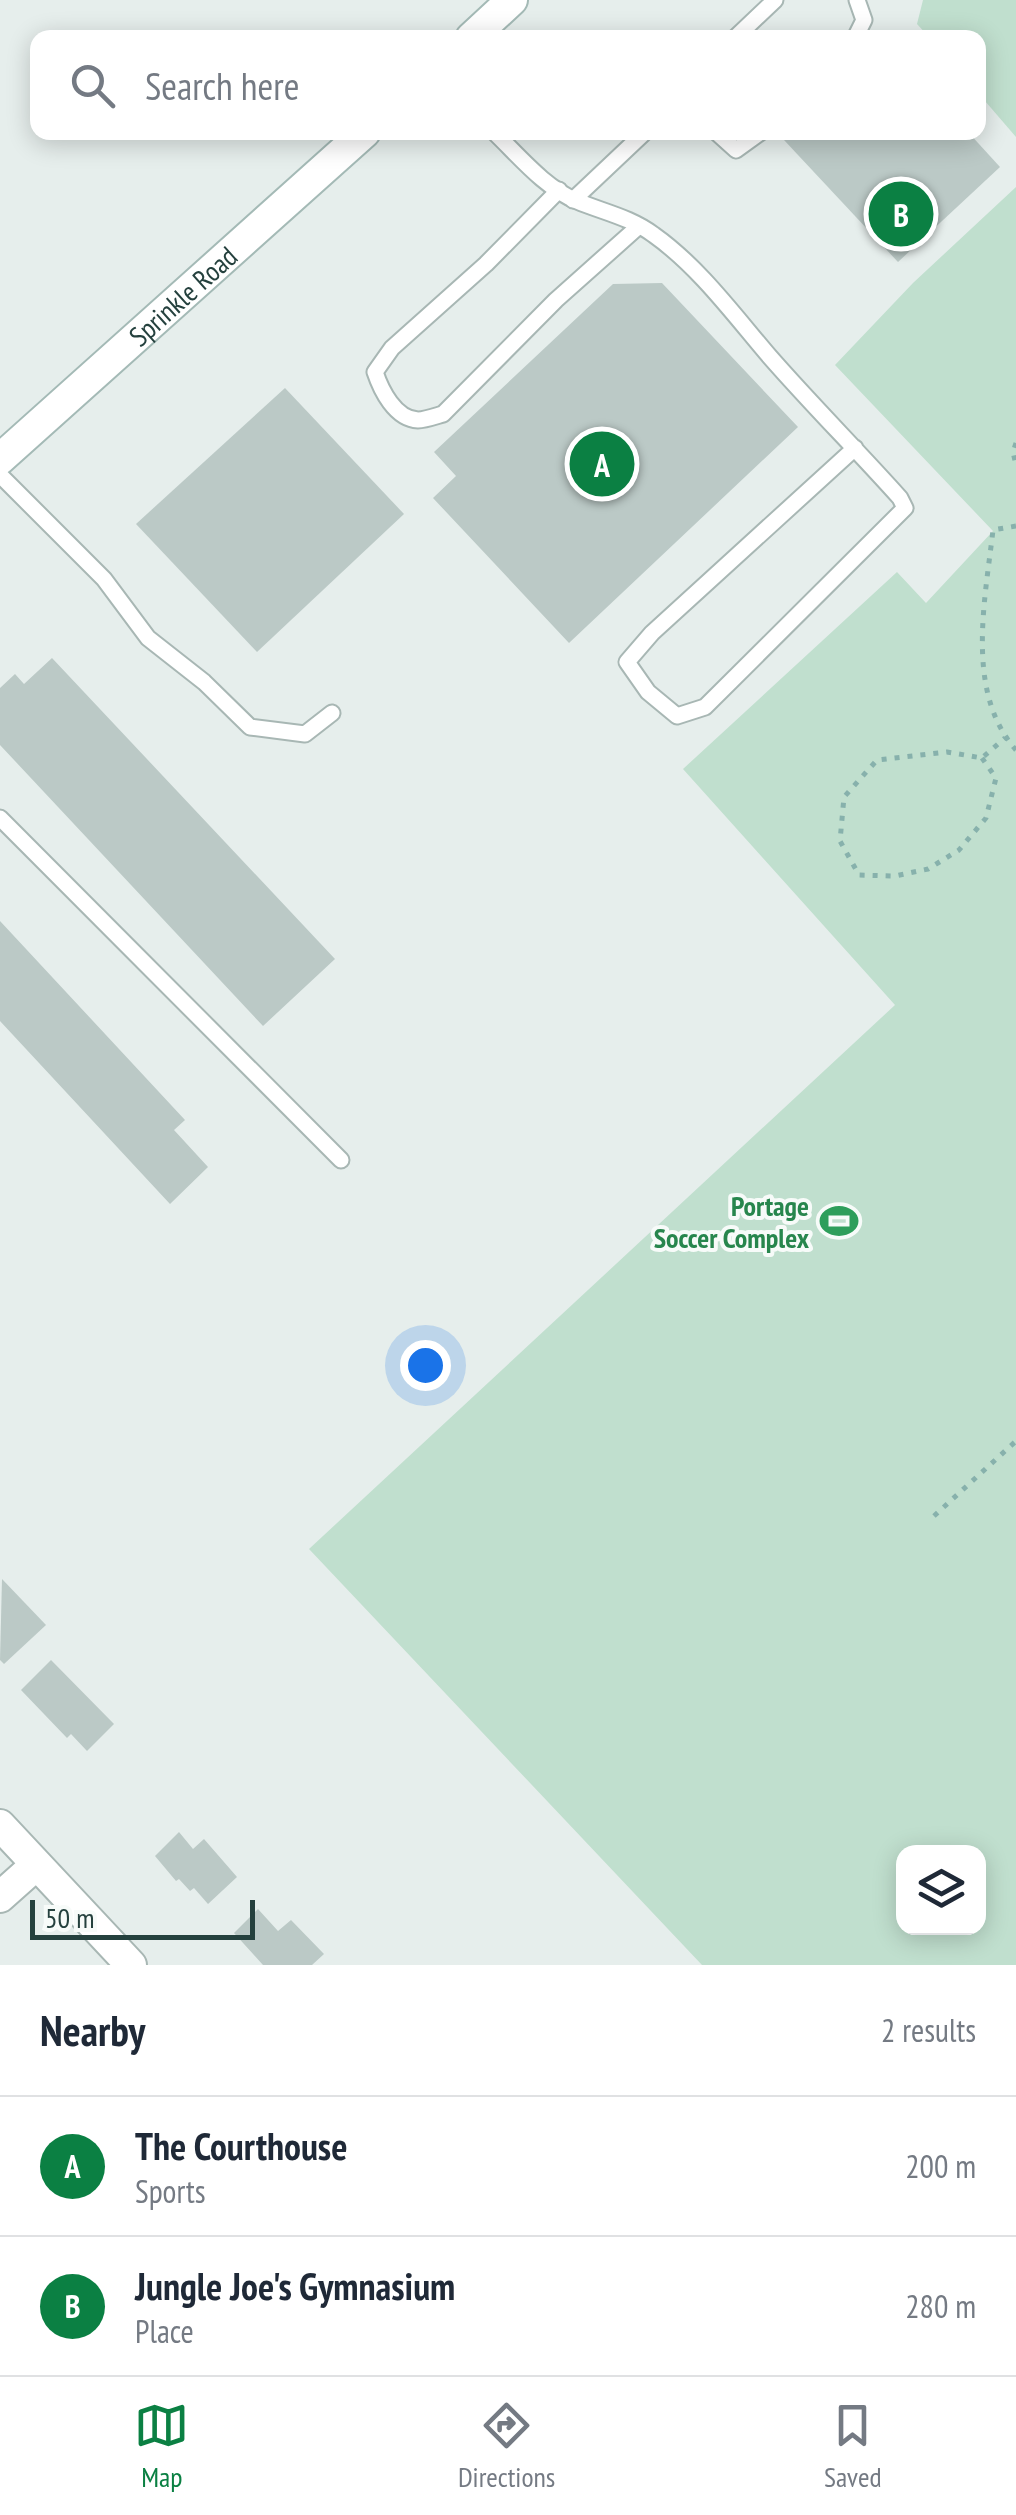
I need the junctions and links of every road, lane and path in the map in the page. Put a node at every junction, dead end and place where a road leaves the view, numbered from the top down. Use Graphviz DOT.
graph roads {
  1 [pos="512,0"];
  2 [pos="775,0"];
  3 [pos="857,0"];
  4 [pos="479,30"];
  5 [pos="743,30"];
  6 [pos="859,30"];
  7 [pos="356,140"];
  8 [pos="503,140"];
  9 [pos="637,140"];
  10 [pos="725,140"];
  11 [pos="750,140"];
  12 [pos="559,190"];
  13 [pos="574,200"];
  14 [pos="639,226"];
  15 [pos="1016,443"];
  16 [pos="855,448"];
  17 [pos="0,459"];
  18 [pos="1016,465"];
  19 [pos="0,475"];
  20 [pos="1016,526"];
  21 [pos="332,713"];
  22 [pos="1006,738"];
  23 [pos="1016,750"];
  24 [pos="982,758"];
  25 [pos="0,818"];
  26 [pos="341,1160"];
  27 [pos="1016,1441"];
  28 [pos="934,1516"];
  29 [pos="0,1825"];
  30 [pos="36,1864"];
  31 [pos="0,1897"];
  32 [pos="131,1965"];
  1 -- 4 [label="main road"];
  2 -- 5 [label="lane"];
  3 -- 6 [label="lane"];
  7 -- 17 [label="main road, Sprinkle Road"];
  8 -- 12 [label="lane"];
  9 -- 13 [label="lane"];
  10 -- 11 [label="lane"];
  12 -- 13 [label="lane"];
  12 -- 14 [label="lane"];
  13 -- 14 [label="lane"];
  14 -- 16 [label="lane"];
  15 -- 18 [label="path"];
  16 -- 16 [label="lane"];
  19 -- 21 [label="lane"];
  20 -- 22 [label="path"];
  22 -- 23 [label="path"];
  22 -- 24 [label="path"];
  24 -- 24 [label="path"];
  25 -- 26 [label="lane"];
  27 -- 28 [label="path"];
  29 -- 30 [label="main road"];
  30 -- 31 [label="main road"];
  30 -- 32 [label="main road"];
}
